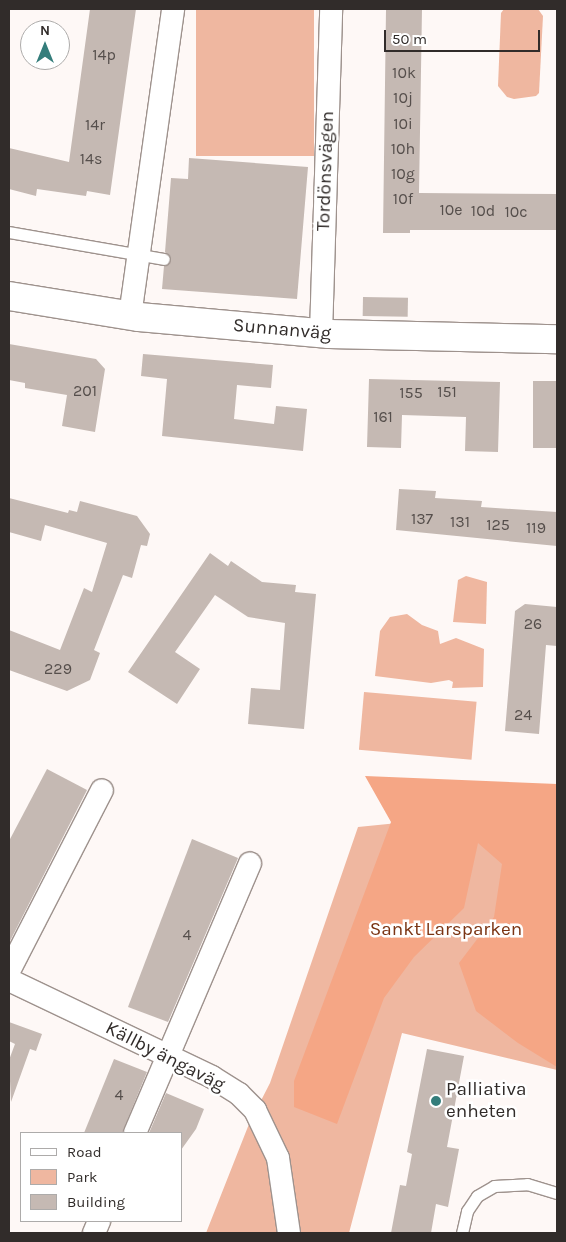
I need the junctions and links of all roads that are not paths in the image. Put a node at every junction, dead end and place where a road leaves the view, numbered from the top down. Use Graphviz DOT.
graph roads {
  1 [pos="173,9"];
  2 [pos="331,9"];
  3 [pos="9,232"];
  4 [pos="140,256"];
  5 [pos="164,259"];
  6 [pos="9,296"];
  7 [pos="130,316"];
  8 [pos="320,334"];
  9 [pos="557,339"];
  10 [pos="102,790"];
  11 [pos="250,863"];
  12 [pos="9,970"];
  13 [pos="9,980"];
  14 [pos="167,1056"];
  15 [pos="135,1132"];
  16 [pos="557,1193"];
  17 [pos="289,1233"];
  18 [pos="462,1233"];
  1 -- 4 [label="street"];
  2 -- 8 [label="street, Tordönsvägen"];
  3 -- 4 [label="lane"];
  4 -- 5 [label="lane"];
  4 -- 7 [label="street"];
  6 -- 7 [label="street, Sunnanväg"];
  7 -- 8 [label="street, Sunnanväg"];
  8 -- 9 [label="street, Sunnanväg"];
  10 -- 12 [label="street"];
  11 -- 14 [label="street"];
  13 -- 14 [label="street, Källby ängaväg"];
  14 -- 15 [label="street"];
  14 -- 17 [label="street, Källby ängaväg"];
  16 -- 18 [label="lane"];
}
